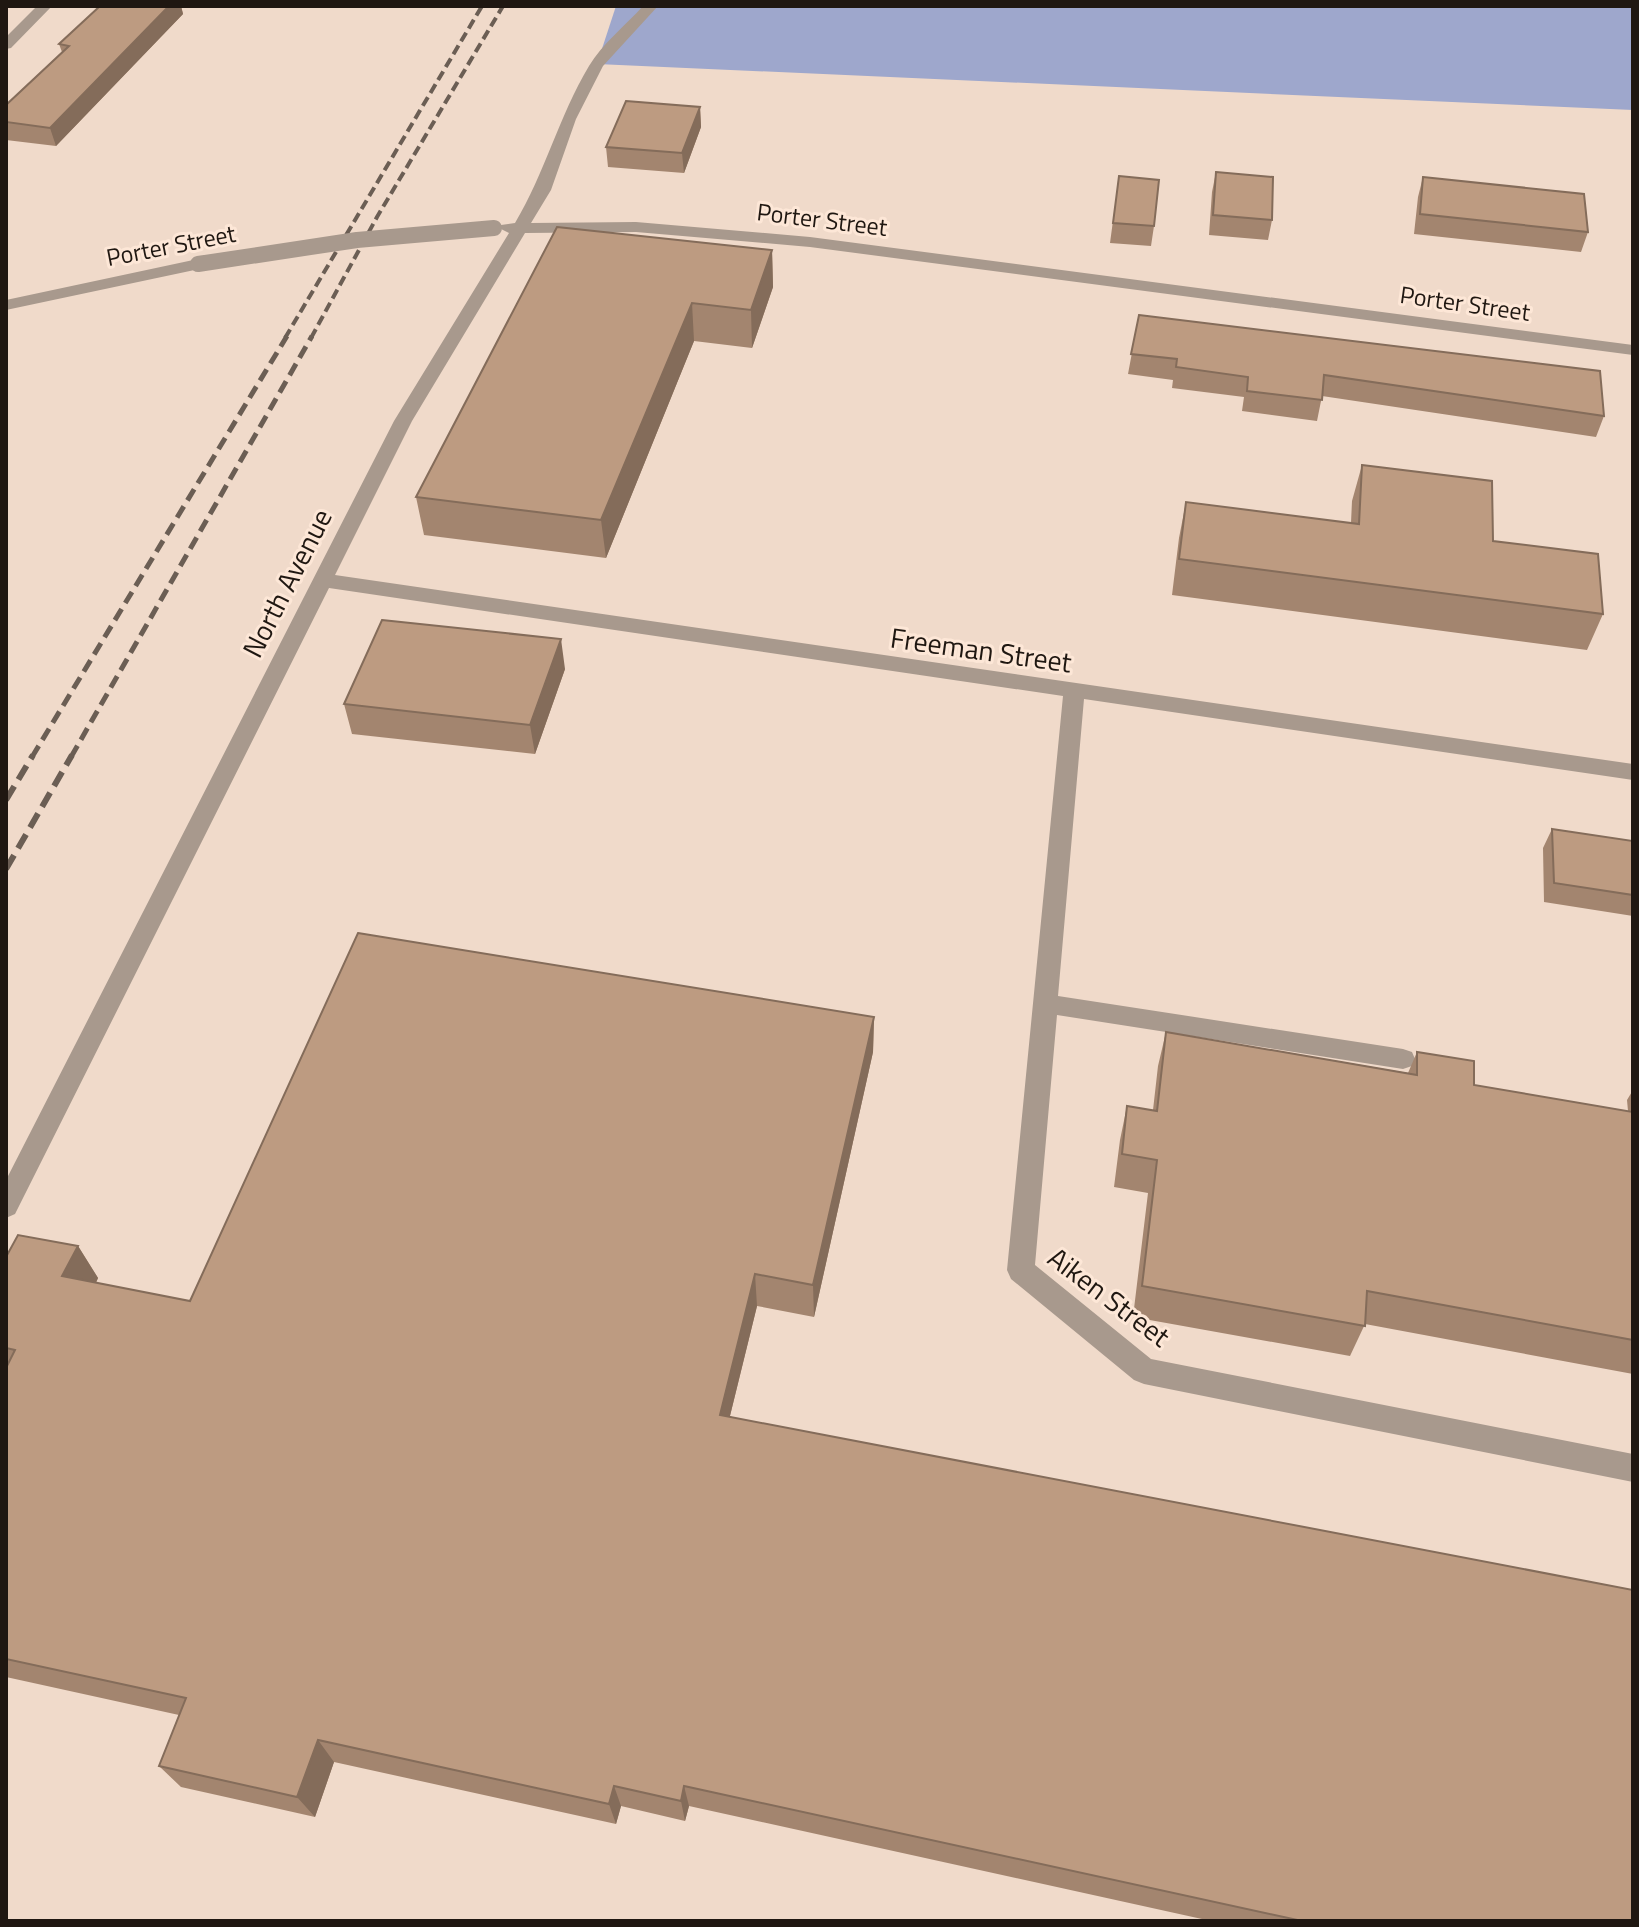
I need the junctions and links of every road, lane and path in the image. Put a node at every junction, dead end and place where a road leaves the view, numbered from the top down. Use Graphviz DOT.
graph roads {
  1 [pos="45,6"];
  2 [pos="651,6"];
  3 [pos="6,45"];
  4 [pos="521,227"];
  5 [pos="6,305"];
  6 [pos="1633,350"];
  7 [pos="322,580"];
  8 [pos="1074,692"];
  9 [pos="1633,772"];
  10 [pos="1046,1004"];
  11 [pos="1403,1059"];
  12 [pos="6,1206"];
  13 [pos="1633,1468"];
  1 -- 3 [label="street"];
  2 -- 4 [label="street, North Avenue"];
  4 -- 5 [label="street, Porter Street, bridge"];
  4 -- 6 [label="street, Porter Street"];
  4 -- 7 [label="street, North Avenue"];
  7 -- 8 [label="street, Freeman Street"];
  7 -- 12 [label="street, North Avenue"];
  8 -- 9 [label="street, Freeman Street"];
  8 -- 10 [label="street, Aiken Street"];
  10 -- 11 [label="street"];
  10 -- 13 [label="street, Aiken Street"];
}
